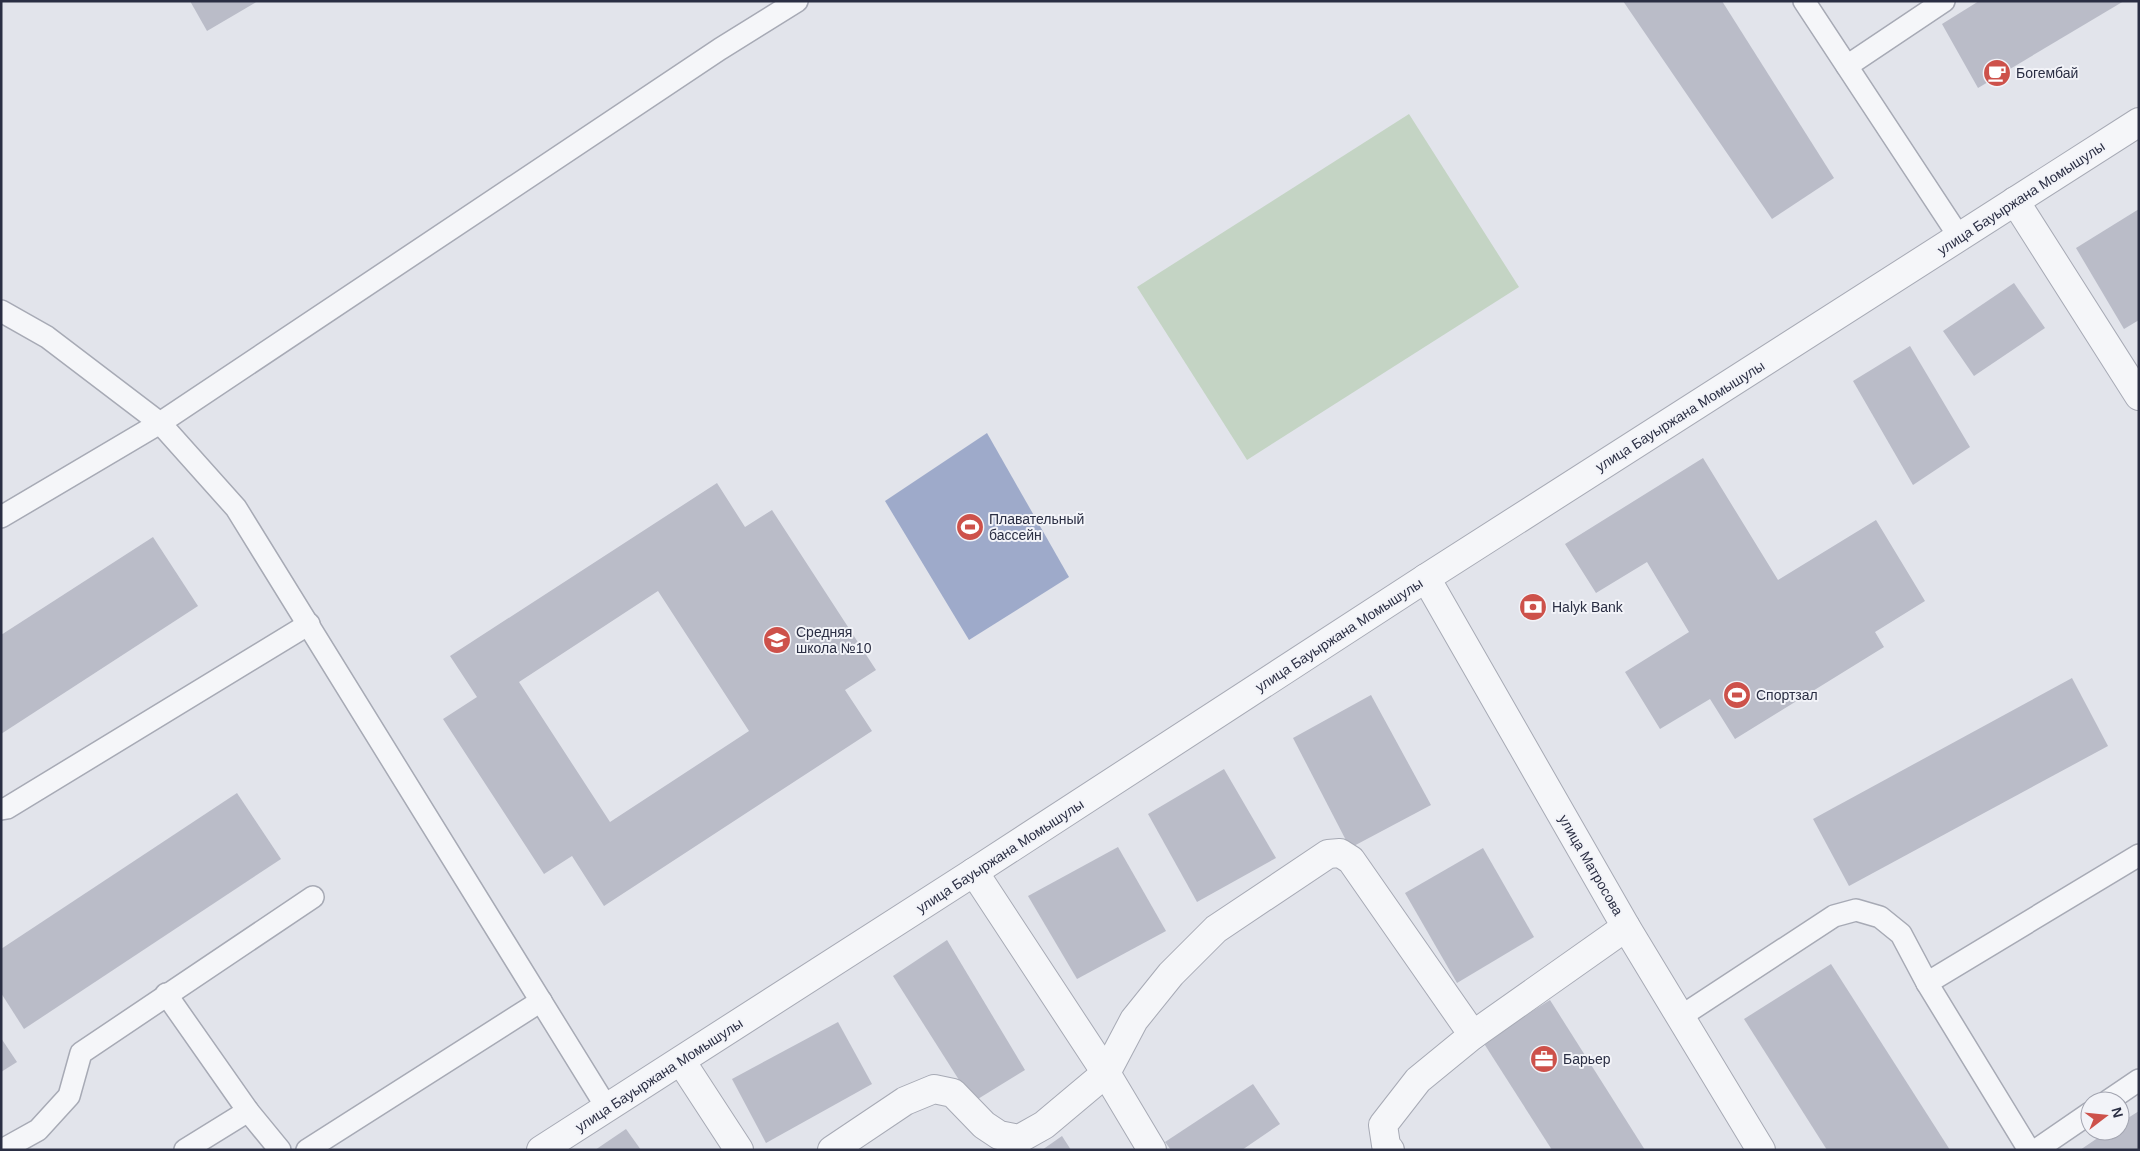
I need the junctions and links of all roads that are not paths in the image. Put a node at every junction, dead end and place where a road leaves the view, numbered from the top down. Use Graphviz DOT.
graph roads {
  1 [pos="797,1"];
  2 [pos="1804,1"];
  3 [pos="1944,1"];
  4 [pos="1847,66"];
  5 [pos="2139,122"];
  6 [pos="2015,201"];
  7 [pos="1960,238"];
  8 [pos="1,311"];
  9 [pos="2135,380"];
  10 [pos="160,423"];
  11 [pos="1,517"];
  12 [pos="1426,578"];
  13 [pos="309,624"];
  14 [pos="1,810"];
  15 [pos="2139,855"];
  16 [pos="974,872"];
  17 [pos="313,897"];
  18 [pos="1626,927"];
  19 [pos="1927,983"];
  20 [pos="166,994"];
  21 [pos="541,1001"];
  22 [pos="1680,1017"];
  23 [pos="1474,1035"];
  24 [pos="680,1061"];
  25 [pos="1106,1073"];
  26 [pos="2139,1080"];
  27 [pos="2123,1091"];
  28 [pos="606,1108"];
  29 [pos="248,1111"];
  30 [pos="2080,1120"];
  31 [pos="2,1150"];
  32 [pos="184,1150"];
  33 [pos="280,1150"];
  34 [pos="307,1150"];
  35 [pos="541,1150"];
  36 [pos="739,1150"];
  37 [pos="832,1150"];
  38 [pos="1152,1150"];
  39 [pos="1390,1150"];
  40 [pos="1762,1150"];
  41 [pos="2029,1150"];
  42 [pos="2036,1150"];
  1 -- 10 [label="lane"];
  2 -- 4 [label="lane"];
  3 -- 4 [label="lane"];
  4 -- 7 [label="lane"];
  5 -- 6 [label="street, улица Бауыржана Момышулы"];
  6 -- 7 [label="street, улица Бауыржана Момышулы"];
  6 -- 9 [label="street"];
  7 -- 12 [label="street, улица Бауыржана Момышулы"];
  8 -- 10 [label="lane"];
  10 -- 11 [label="lane"];
  10 -- 13 [label="lane"];
  12 -- 16 [label="street, улица Бауыржана Момышулы"];
  12 -- 18 [label="street, улица Матросова"];
  13 -- 14 [label="lane"];
  13 -- 21 [label="lane"];
  15 -- 19 [label="lane"];
  16 -- 24 [label="street, улица Бауыржана Момышулы"];
  16 -- 25 [label="street"];
  17 -- 20 [label="lane"];
  18 -- 22 [label="street, улица Матросова"];
  18 -- 23 [label="street"];
  19 -- 22 [label="lane"];
  19 -- 41 [label="lane"];
  20 -- 29 [label="lane"];
  20 -- 31 [label="lane"];
  21 -- 28 [label="lane"];
  21 -- 34 [label="lane"];
  22 -- 40 [label="street, улица Матросова"];
  23 -- 25 [label="street"];
  23 -- 39 [label="street"];
  24 -- 28 [label="street, улица Бауыржана Момышулы"];
  24 -- 36 [label="street"];
  25 -- 37 [label="street"];
  25 -- 38 [label="street"];
  26 -- 27 [label="lane"];
  28 -- 35 [label="street, улица Бауыржана Момышулы"];
  29 -- 32 [label="lane"];
  29 -- 33 [label="lane"];
  30 -- 42 [label="lane"];
}
